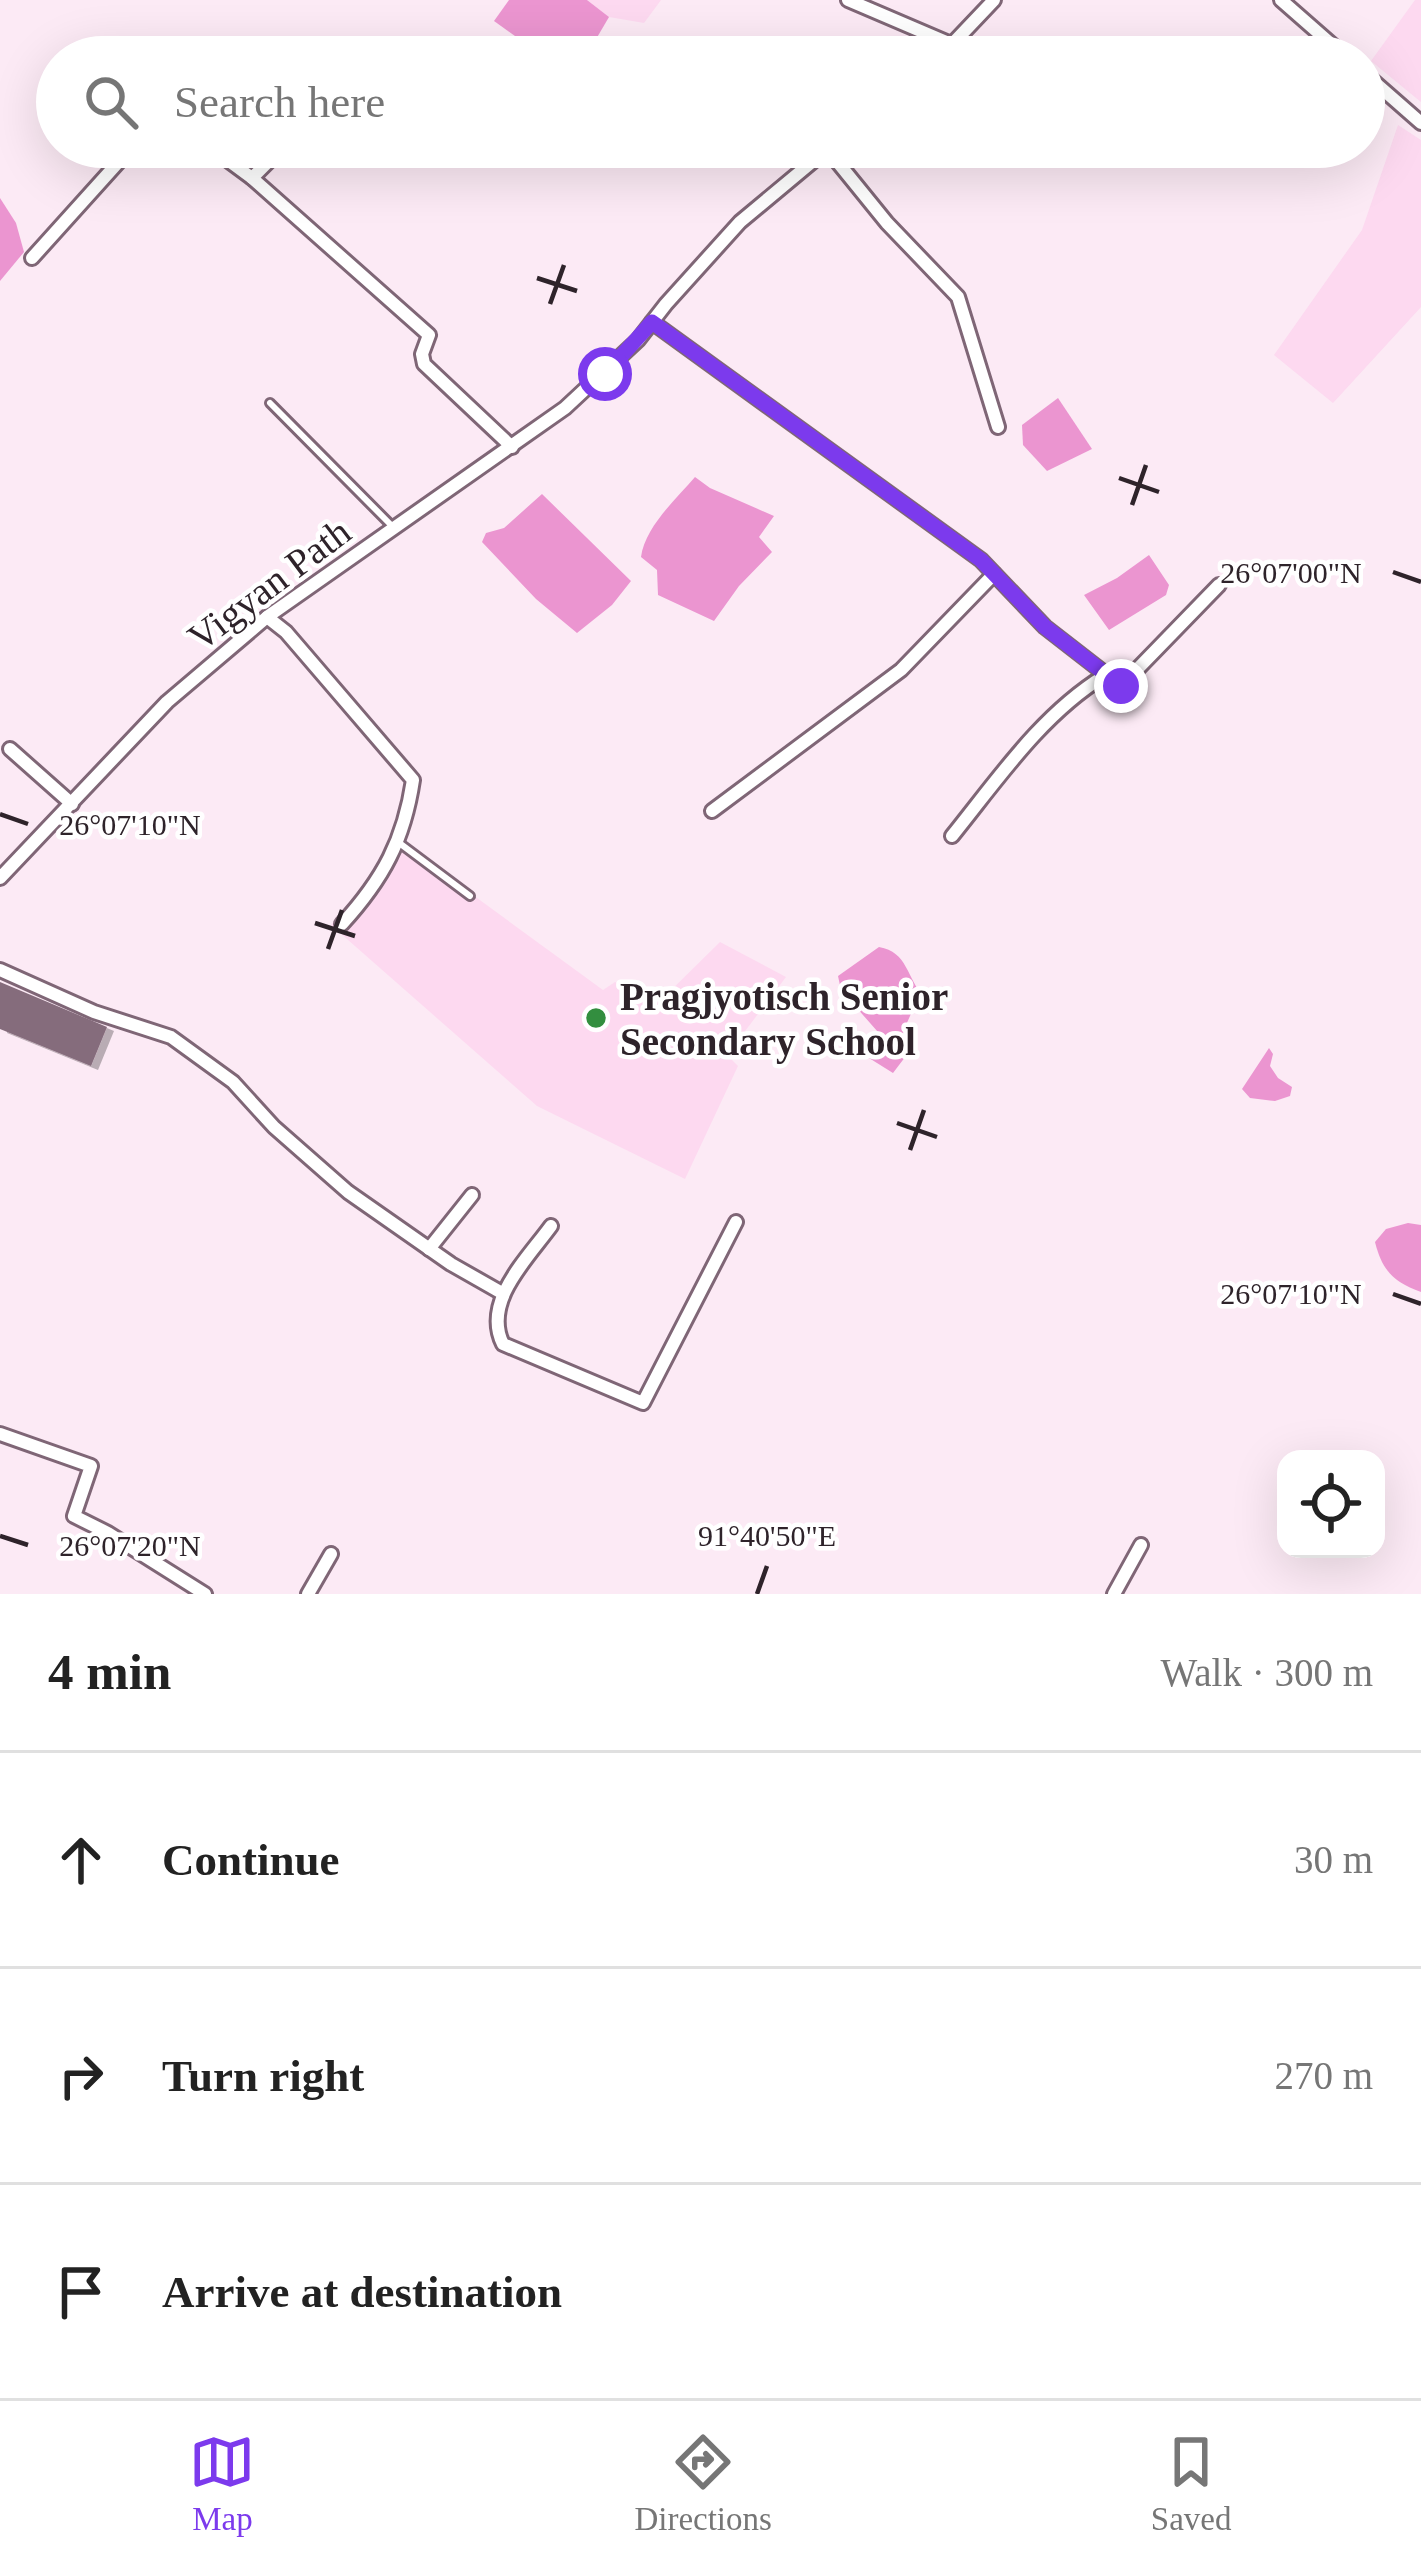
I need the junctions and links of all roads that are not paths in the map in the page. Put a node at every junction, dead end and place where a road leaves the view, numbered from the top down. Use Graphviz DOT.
graph roads {
  1 [pos="848,0"];
  2 [pos="994,0"];
  3 [pos="1281,0"];
  4 [pos="932,36"];
  5 [pos="959,36"];
  6 [pos="1322,36"];
  7 [pos="1385,91"];
  8 [pos="1421,123"];
  9 [pos="113,168"];
  10 [pos="238,168"];
  11 [pos="262,168"];
  12 [pos="804,168"];
  13 [pos="844,168"];
  14 [pos="252,178"];
  15 [pos="32,258"];
  16 [pos="652,322"];
  17 [pos="270,403"];
  18 [pos="998,427"];
  19 [pos="512,447"];
  20 [pos="394,529"];
  21 [pos="994,574"];
  22 [pos="1219,585"];
  23 [pos="267,617"];
  24 [pos="1104,676"];
  25 [pos="10,749"];
  26 [pos="72,804"];
  27 [pos="712,811"];
  28 [pos="952,836"];
  29 [pos="398,842"];
  30 [pos="0,878"];
  31 [pos="470,896"];
  32 [pos="342,924"];
  33 [pos="0,970"];
  34 [pos="472,1196"];
  35 [pos="736,1222"];
  36 [pos="551,1226"];
  37 [pos="429,1249"];
  38 [pos="502,1293"];
  39 [pos="0,1434"];
  40 [pos="1141,1545"];
  41 [pos="331,1554"];
  42 [pos="205,1594"];
  43 [pos="308,1594"];
  44 [pos="1114,1594"];
  1 -- 4 [label="street"];
  2 -- 5 [label="street"];
  3 -- 6 [label="street"];
  7 -- 8 [label="street"];
  9 -- 15 [label="street"];
  10 -- 14 [label="street"];
  11 -- 14 [label="street"];
  12 -- 16 [label="street, Vigyan Path"];
  13 -- 18 [label="street"];
  14 -- 19 [label="street"];
  16 -- 19 [label="street, Vigyan Path"];
  16 -- 21 [label="street"];
  17 -- 20 [label="lane"];
  19 -- 20 [label="street, Vigyan Path"];
  20 -- 23 [label="street, Vigyan Path"];
  21 -- 24 [label="street"];
  21 -- 27 [label="street"];
  22 -- 24 [label="street"];
  23 -- 26 [label="street, Vigyan Path"];
  23 -- 29 [label="street"];
  24 -- 28 [label="street"];
  25 -- 26 [label="street"];
  26 -- 30 [label="street, Vigyan Path"];
  29 -- 31 [label="lane"];
  29 -- 32 [label="street"];
  33 -- 37 [label="street"];
  34 -- 37 [label="street"];
  35 -- 38 [label="street"];
  36 -- 38 [label="street"];
  37 -- 38 [label="street"];
  39 -- 42 [label="street"];
  40 -- 44 [label="street"];
  41 -- 43 [label="street"];
}
